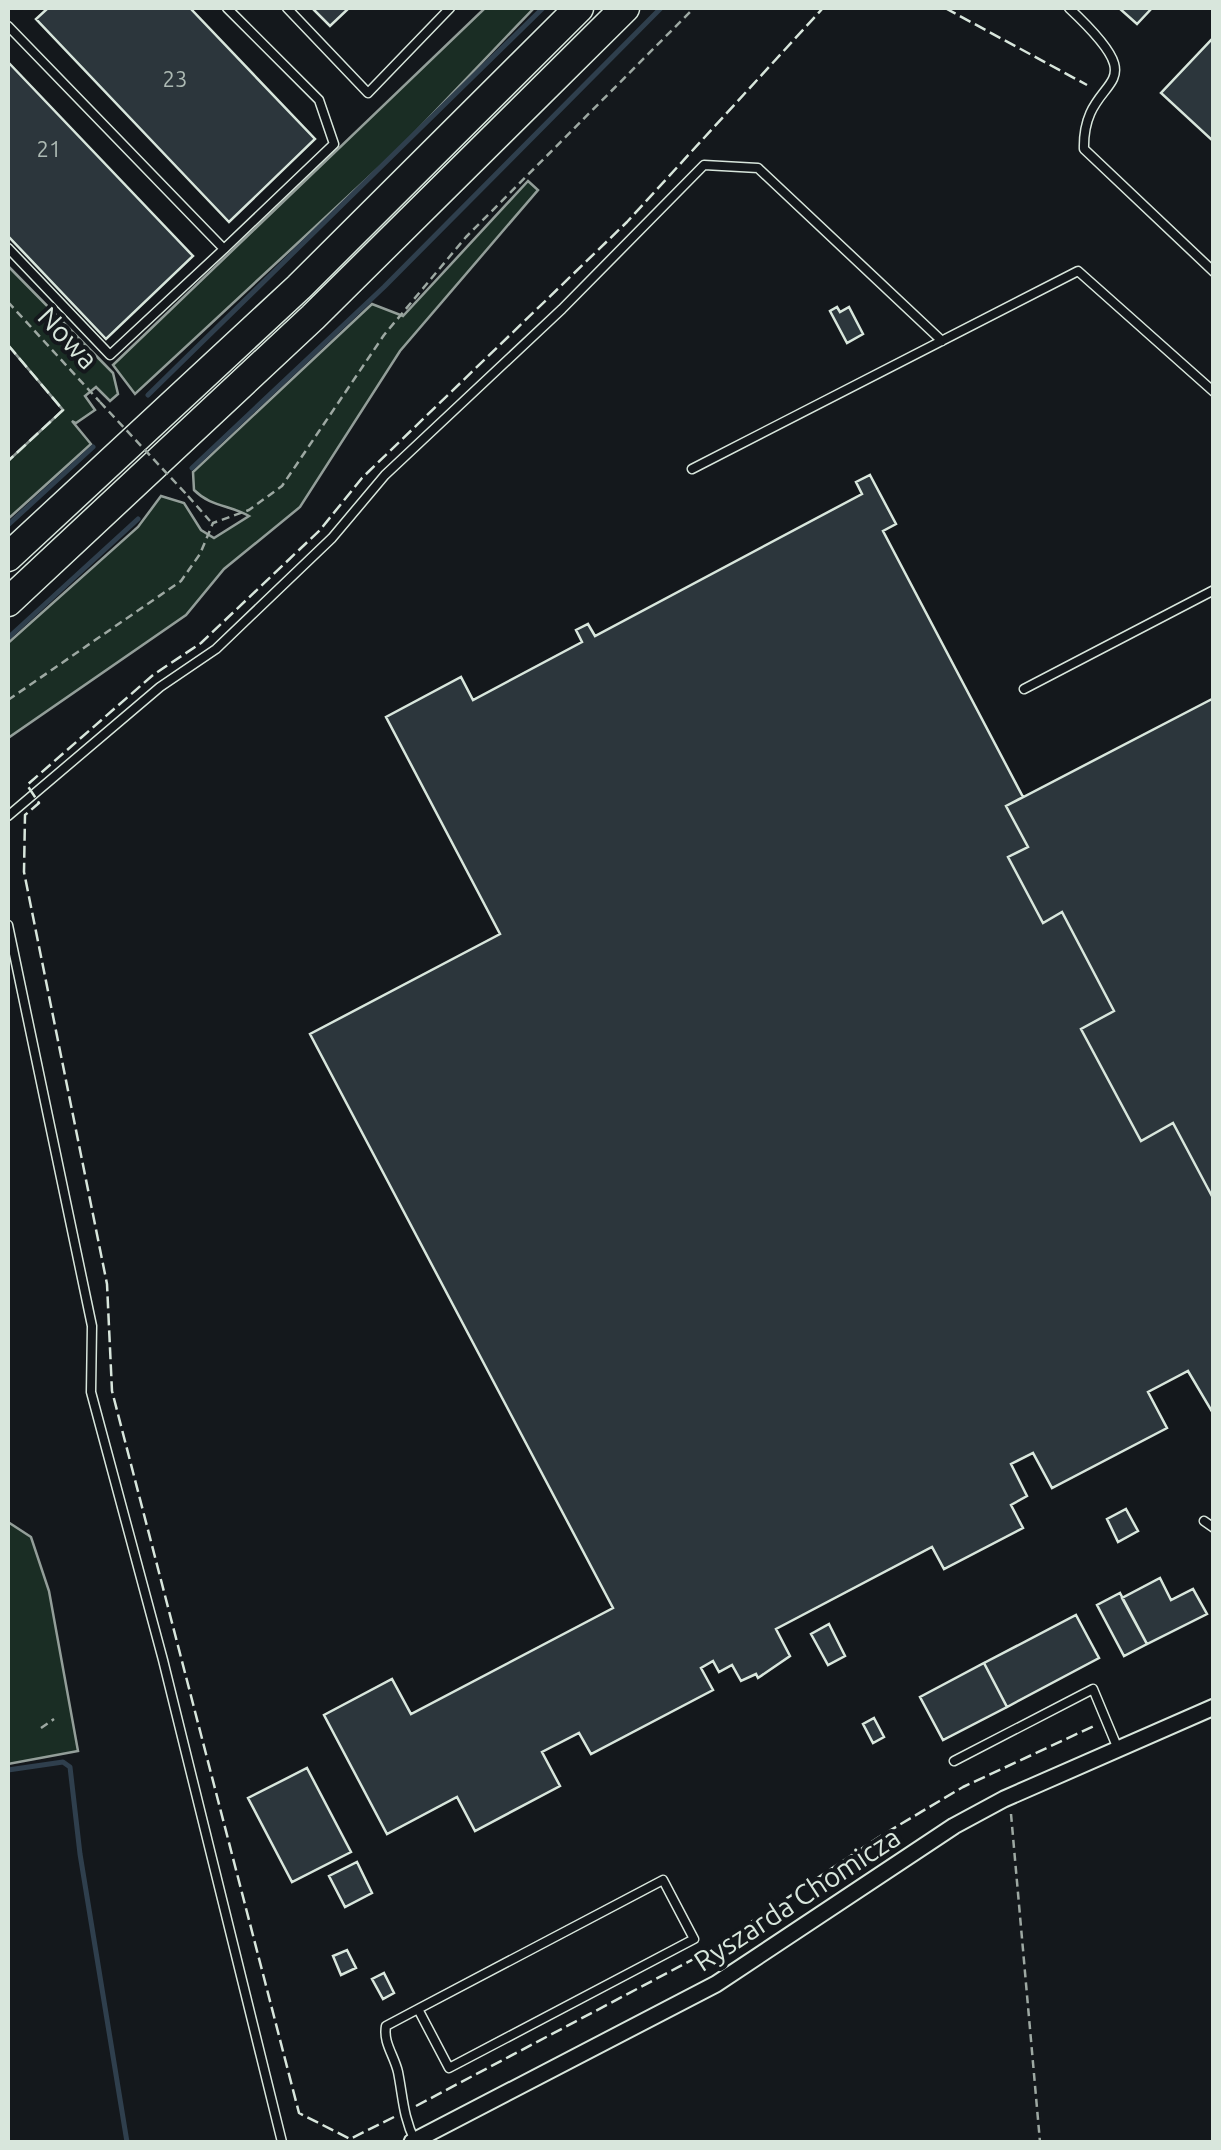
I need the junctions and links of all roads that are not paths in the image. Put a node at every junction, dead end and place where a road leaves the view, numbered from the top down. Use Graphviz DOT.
graph roads {
  1 [pos="227,8"];
  2 [pos="287,8"];
  3 [pos="450,8"];
  4 [pos="579,8"];
  5 [pos="624,8"];
  6 [pos="1069,8"];
  7 [pos="8,26"];
  8 [pos="8,248"];
  9 [pos="224,249"];
  10 [pos="1214,272"];
  11 [pos="942,341"];
  12 [pos="1214,392"];
  13 [pos="692,470"];
  14 [pos="8,557"];
  15 [pos="1214,590"];
  16 [pos="8,602"];
  17 [pos="1024,689"];
  18 [pos="8,816"];
  19 [pos="8,925"];
  20 [pos="1204,1521"];
  21 [pos="1214,1528"];
  22 [pos="1214,1707"];
  23 [pos="1118,1748"];
  24 [pos="954,1762"];
  25 [pos="418,2009"];
  26 [pos="282,2142"];
  27 [pos="414,2142"];
  1 -- 9 [label="lane"];
  2 -- 3 [label="lane"];
  4 -- 14 [label="highway"];
  5 -- 16 [label="highway"];
  6 -- 10 [label="lane"];
  7 -- 9 [label="lane"];
  8 -- 9 [label="lane"];
  11 -- 12 [label="lane"];
  11 -- 13 [label="lane"];
  11 -- 18 [label="lane"];
  15 -- 17 [label="lane"];
  19 -- 26 [label="lane"];
  20 -- 21 [label="lane"];
  22 -- 23 [label="street, Ryszarda Chomicza"];
  23 -- 24 [label="lane"];
  23 -- 27 [label="street, Ryszarda Chomicza"];
  25 -- 25 [label="lane"];
  25 -- 27 [label="lane"];
}
